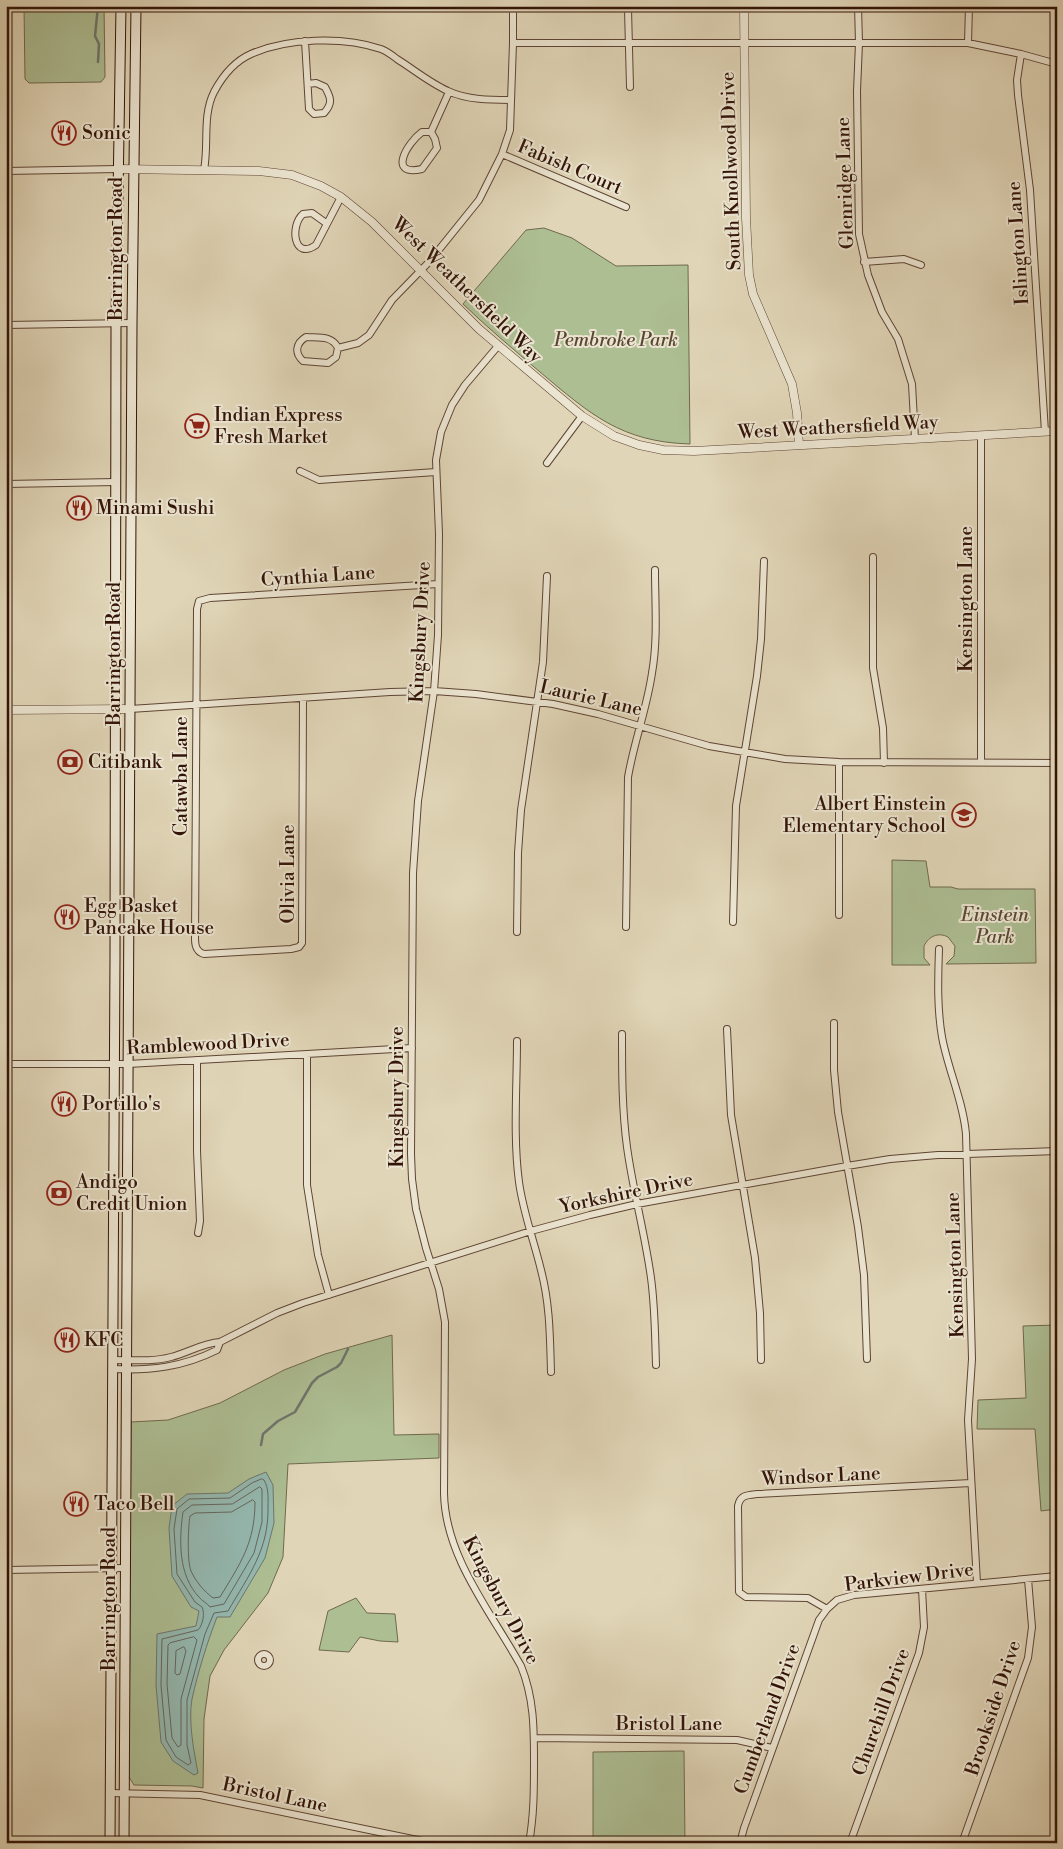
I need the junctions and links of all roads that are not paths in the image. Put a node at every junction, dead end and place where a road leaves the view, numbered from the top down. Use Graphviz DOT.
graph roads {
  1 [pos="121,6"];
  2 [pos="136,6"];
  3 [pos="513,6"];
  4 [pos="744,6"];
  5 [pos="858,6"];
  6 [pos="969,6"];
  7 [pos="628,9"];
  8 [pos="305,41"];
  9 [pos="514,43"];
  10 [pos="628,43"];
  11 [pos="744,43"];
  12 [pos="859,43"];
  13 [pos="968,43"];
  14 [pos="1021,54"];
  15 [pos="1057,64"];
  16 [pos="308,84"];
  17 [pos="630,87"];
  18 [pos="449,92"];
  19 [pos="512,100"];
  20 [pos="431,132"];
  21 [pos="502,154"];
  22 [pos="118,169"];
  23 [pos="133,169"];
  24 [pos="204,170"];
  25 [pos="6,171"];
  26 [pos="341,197"];
  27 [pos="626,207"];
  28 [pos="326,223"];
  29 [pos="864,262"];
  30 [pos="921,265"];
  31 [pos="420,270"];
  32 [pos="116,323"];
  33 [pos="132,323"];
  34 [pos="6,325"];
  35 [pos="498,346"];
  36 [pos="338,348"];
  37 [pos="582,416"];
  38 [pos="1057,431"];
  39 [pos="1045,432"];
  40 [pos="981,435"];
  41 [pos="915,439"];
  42 [pos="799,445"];
  43 [pos="547,463"];
  44 [pos="300,471"];
  45 [pos="436,472"];
  46 [pos="116,482"];
  47 [pos="6,484"];
  48 [pos="873,557"];
  49 [pos="764,561"];
  50 [pos="655,570"];
  51 [pos="547,576"];
  52 [pos="438,584"];
  53 [pos="200,601"];
  54 [pos="434,692"];
  55 [pos="303,698"];
  56 [pos="538,701"];
  57 [pos="196,704"];
  58 [pos="114,709"];
  59 [pos="130,709"];
  60 [pos="6,710"];
  61 [pos="640,726"];
  62 [pos="743,753"];
  63 [pos="839,762"];
  64 [pos="884,762"];
  65 [pos="981,762"];
  66 [pos="1057,763"];
  67 [pos="838,915"];
  68 [pos="733,922"];
  69 [pos="626,927"];
  70 [pos="517,932"];
  71 [pos="198,950"];
  72 [pos="939,950"];
  73 [pos="834,1023"];
  74 [pos="727,1029"];
  75 [pos="622,1034"];
  76 [pos="517,1041"];
  77 [pos="412,1048"];
  78 [pos="307,1054"];
  79 [pos="198,1060"];
  80 [pos="6,1064"];
  81 [pos="114,1064"];
  82 [pos="128,1064"];
  83 [pos="1057,1151"];
  84 [pos="967,1154"];
  85 [pos="847,1166"];
  86 [pos="743,1185"];
  87 [pos="637,1204"];
  88 [pos="531,1231"];
  89 [pos="198,1233"];
  90 [pos="431,1262"];
  91 [pos="329,1295"];
  92 [pos="220,1342"];
  93 [pos="867,1359"];
  94 [pos="761,1360"];
  95 [pos="112,1365"];
  96 [pos="126,1365"];
  97 [pos="656,1365"];
  98 [pos="551,1372"];
  99 [pos="971,1483"];
  100 [pos="111,1568"];
  101 [pos="125,1568"];
  102 [pos="6,1570"];
  103 [pos="1057,1576"];
  104 [pos="1028,1579"];
  105 [pos="977,1584"];
  106 [pos="922,1588"];
  107 [pos="741,1594"];
  108 [pos="827,1609"];
  109 [pos="534,1738"];
  110 [pos="772,1748"];
  111 [pos="110,1793"];
  112 [pos="124,1793"];
  113 [pos="110,1843"];
  114 [pos="124,1843"];
  115 [pos="432,1843"];
  116 [pos="529,1843"];
  117 [pos="740,1843"];
  118 [pos="850,1843"];
  119 [pos="962,1843"];
  1 -- 22 [label="main road, Barrington Road"];
  2 -- 23 [label="main road, Barrington Road"];
  3 -- 9 [label="street"];
  4 -- 11 [label="street, South Knollwood Drive"];
  5 -- 12 [label="street, Glenridge Lane"];
  6 -- 13 [label="street"];
  7 -- 10 [label="street"];
  8 -- 16 [label="street"];
  8 -- 18 [label="street"];
  8 -- 24 [label="street"];
  9 -- 10 [label="street"];
  9 -- 19 [label="street"];
  10 -- 11 [label="street"];
  10 -- 17 [label="street"];
  11 -- 12 [label="street"];
  11 -- 42 [label="street, South Knollwood Drive"];
  12 -- 13 [label="street"];
  12 -- 29 [label="street, Glenridge Lane"];
  13 -- 14 [label="street"];
  14 -- 15 [label="street"];
  14 -- 39 [label="street, Islington Lane"];
  16 -- 16 [label="street"];
  18 -- 19 [label="street"];
  18 -- 20 [label="street"];
  19 -- 21 [label="street"];
  20 -- 20 [label="street"];
  21 -- 27 [label="street, Fabish Court"];
  21 -- 31 [label="street"];
  22 -- 23 [label="street, West Weathersfield Way"];
  22 -- 25 [label="street"];
  22 -- 32 [label="main road, Barrington Road"];
  23 -- 24 [label="street, West Weathersfield Way"];
  23 -- 33 [label="main road, Barrington Road"];
  24 -- 26 [label="street, West Weathersfield Way"];
  26 -- 28 [label="street"];
  26 -- 31 [label="street, West Weathersfield Way"];
  28 -- 28 [label="street"];
  29 -- 30 [label="street"];
  29 -- 41 [label="street, Glenridge Lane"];
  31 -- 35 [label="street, West Weathersfield Way"];
  31 -- 36 [label="street"];
  32 -- 33 [label="street"];
  32 -- 34 [label="street"];
  32 -- 46 [label="main road, Barrington Road"];
  33 -- 59 [label="main road, Barrington Road"];
  35 -- 37 [label="street, West Weathersfield Way"];
  35 -- 45 [label="street, Kingsbury Drive"];
  36 -- 36 [label="street"];
  37 -- 42 [label="street, West Weathersfield Way"];
  37 -- 43 [label="street"];
  38 -- 39 [label="street, West Weathersfield Way"];
  39 -- 40 [label="street, West Weathersfield Way"];
  40 -- 41 [label="street, West Weathersfield Way"];
  40 -- 65 [label="street, Kensington Lane"];
  41 -- 42 [label="street, West Weathersfield Way"];
  44 -- 45 [label="street"];
  45 -- 52 [label="street, Kingsbury Drive"];
  46 -- 47 [label="street"];
  46 -- 58 [label="main road, Barrington Road"];
  48 -- 64 [label="street"];
  49 -- 62 [label="street"];
  50 -- 61 [label="street"];
  51 -- 56 [label="street"];
  52 -- 53 [label="street, Cynthia Lane"];
  52 -- 54 [label="street, Kingsbury Drive"];
  53 -- 57 [label="street, Catawba Lane"];
  54 -- 55 [label="street, Laurie Lane"];
  54 -- 56 [label="street, Laurie Lane"];
  54 -- 77 [label="street, Kingsbury Drive"];
  55 -- 57 [label="street, Laurie Lane"];
  55 -- 71 [label="street, Olivia Lane"];
  56 -- 61 [label="street, Laurie Lane"];
  56 -- 70 [label="street"];
  57 -- 59 [label="street, Laurie Lane"];
  57 -- 71 [label="street, Catawba Lane"];
  58 -- 59 [label="street, Laurie Lane"];
  58 -- 60 [label="street, Laurie Lane"];
  58 -- 81 [label="main road, Barrington Road"];
  59 -- 82 [label="main road, Barrington Road"];
  61 -- 62 [label="street, Laurie Lane"];
  61 -- 69 [label="street"];
  62 -- 63 [label="street, Laurie Lane"];
  62 -- 68 [label="street"];
  63 -- 64 [label="street, Laurie Lane"];
  63 -- 67 [label="street"];
  64 -- 65 [label="street, Laurie Lane"];
  65 -- 66 [label="street, Laurie Lane"];
  72 -- 84 [label="street, Kensington Lane"];
  73 -- 85 [label="street"];
  74 -- 86 [label="street"];
  75 -- 87 [label="street"];
  76 -- 88 [label="street"];
  77 -- 78 [label="street, Ramblewood Drive"];
  77 -- 90 [label="street, Kingsbury Drive"];
  78 -- 79 [label="street, Ramblewood Drive"];
  78 -- 91 [label="street"];
  79 -- 82 [label="street, Ramblewood Drive"];
  79 -- 89 [label="street"];
  80 -- 81 [label="street, Ramblewood Drive"];
  81 -- 82 [label="street, Ramblewood Drive"];
  81 -- 95 [label="main road, Barrington Road"];
  82 -- 96 [label="main road, Barrington Road"];
  83 -- 84 [label="street, Yorkshire Drive"];
  84 -- 85 [label="street, Yorkshire Drive"];
  84 -- 99 [label="street, Kensington Lane"];
  85 -- 86 [label="street, Yorkshire Drive"];
  85 -- 93 [label="street"];
  86 -- 87 [label="street, Yorkshire Drive"];
  86 -- 94 [label="street"];
  87 -- 88 [label="street, Yorkshire Drive"];
  87 -- 97 [label="street"];
  88 -- 90 [label="street, Yorkshire Drive"];
  88 -- 98 [label="street"];
  90 -- 91 [label="street, Yorkshire Drive"];
  90 -- 109 [label="street, Kingsbury Drive"];
  91 -- 92 [label="street, Yorkshire Drive"];
  92 -- 96 [label="street, Yorkshire Drive"];
  92 -- 96 [label="street, Yorkshire Drive"];
  95 -- 96 [label="street, Yorkshire Drive"];
  95 -- 100 [label="main road, Barrington Road"];
  96 -- 101 [label="main road, Barrington Road"];
  99 -- 105 [label="street, Kensington Lane"];
  99 -- 107 [label="street, Windsor Lane"];
  100 -- 101 [label="street"];
  100 -- 102 [label="street"];
  100 -- 111 [label="main road, Barrington Road"];
  101 -- 112 [label="main road, Barrington Road"];
  103 -- 104 [label="street, Parkview Drive"];
  104 -- 105 [label="street, Parkview Drive"];
  104 -- 119 [label="street, Brookside Drive"];
  105 -- 106 [label="street, Parkview Drive"];
  106 -- 108 [label="street, Parkview Drive"];
  106 -- 118 [label="street, Churchill Drive"];
  107 -- 108 [label="street, Parkview Drive"];
  108 -- 110 [label="street, Cumberland Drive"];
  109 -- 110 [label="street, Bristol Lane"];
  109 -- 116 [label="street, Kingsbury Drive"];
  110 -- 117 [label="street, Cumberland Drive"];
  111 -- 112 [label="street, Bristol Lane"];
  111 -- 113 [label="main road, Barrington Road"];
  112 -- 114 [label="main road, Barrington Road"];
  112 -- 115 [label="street, Bristol Lane"];
}
